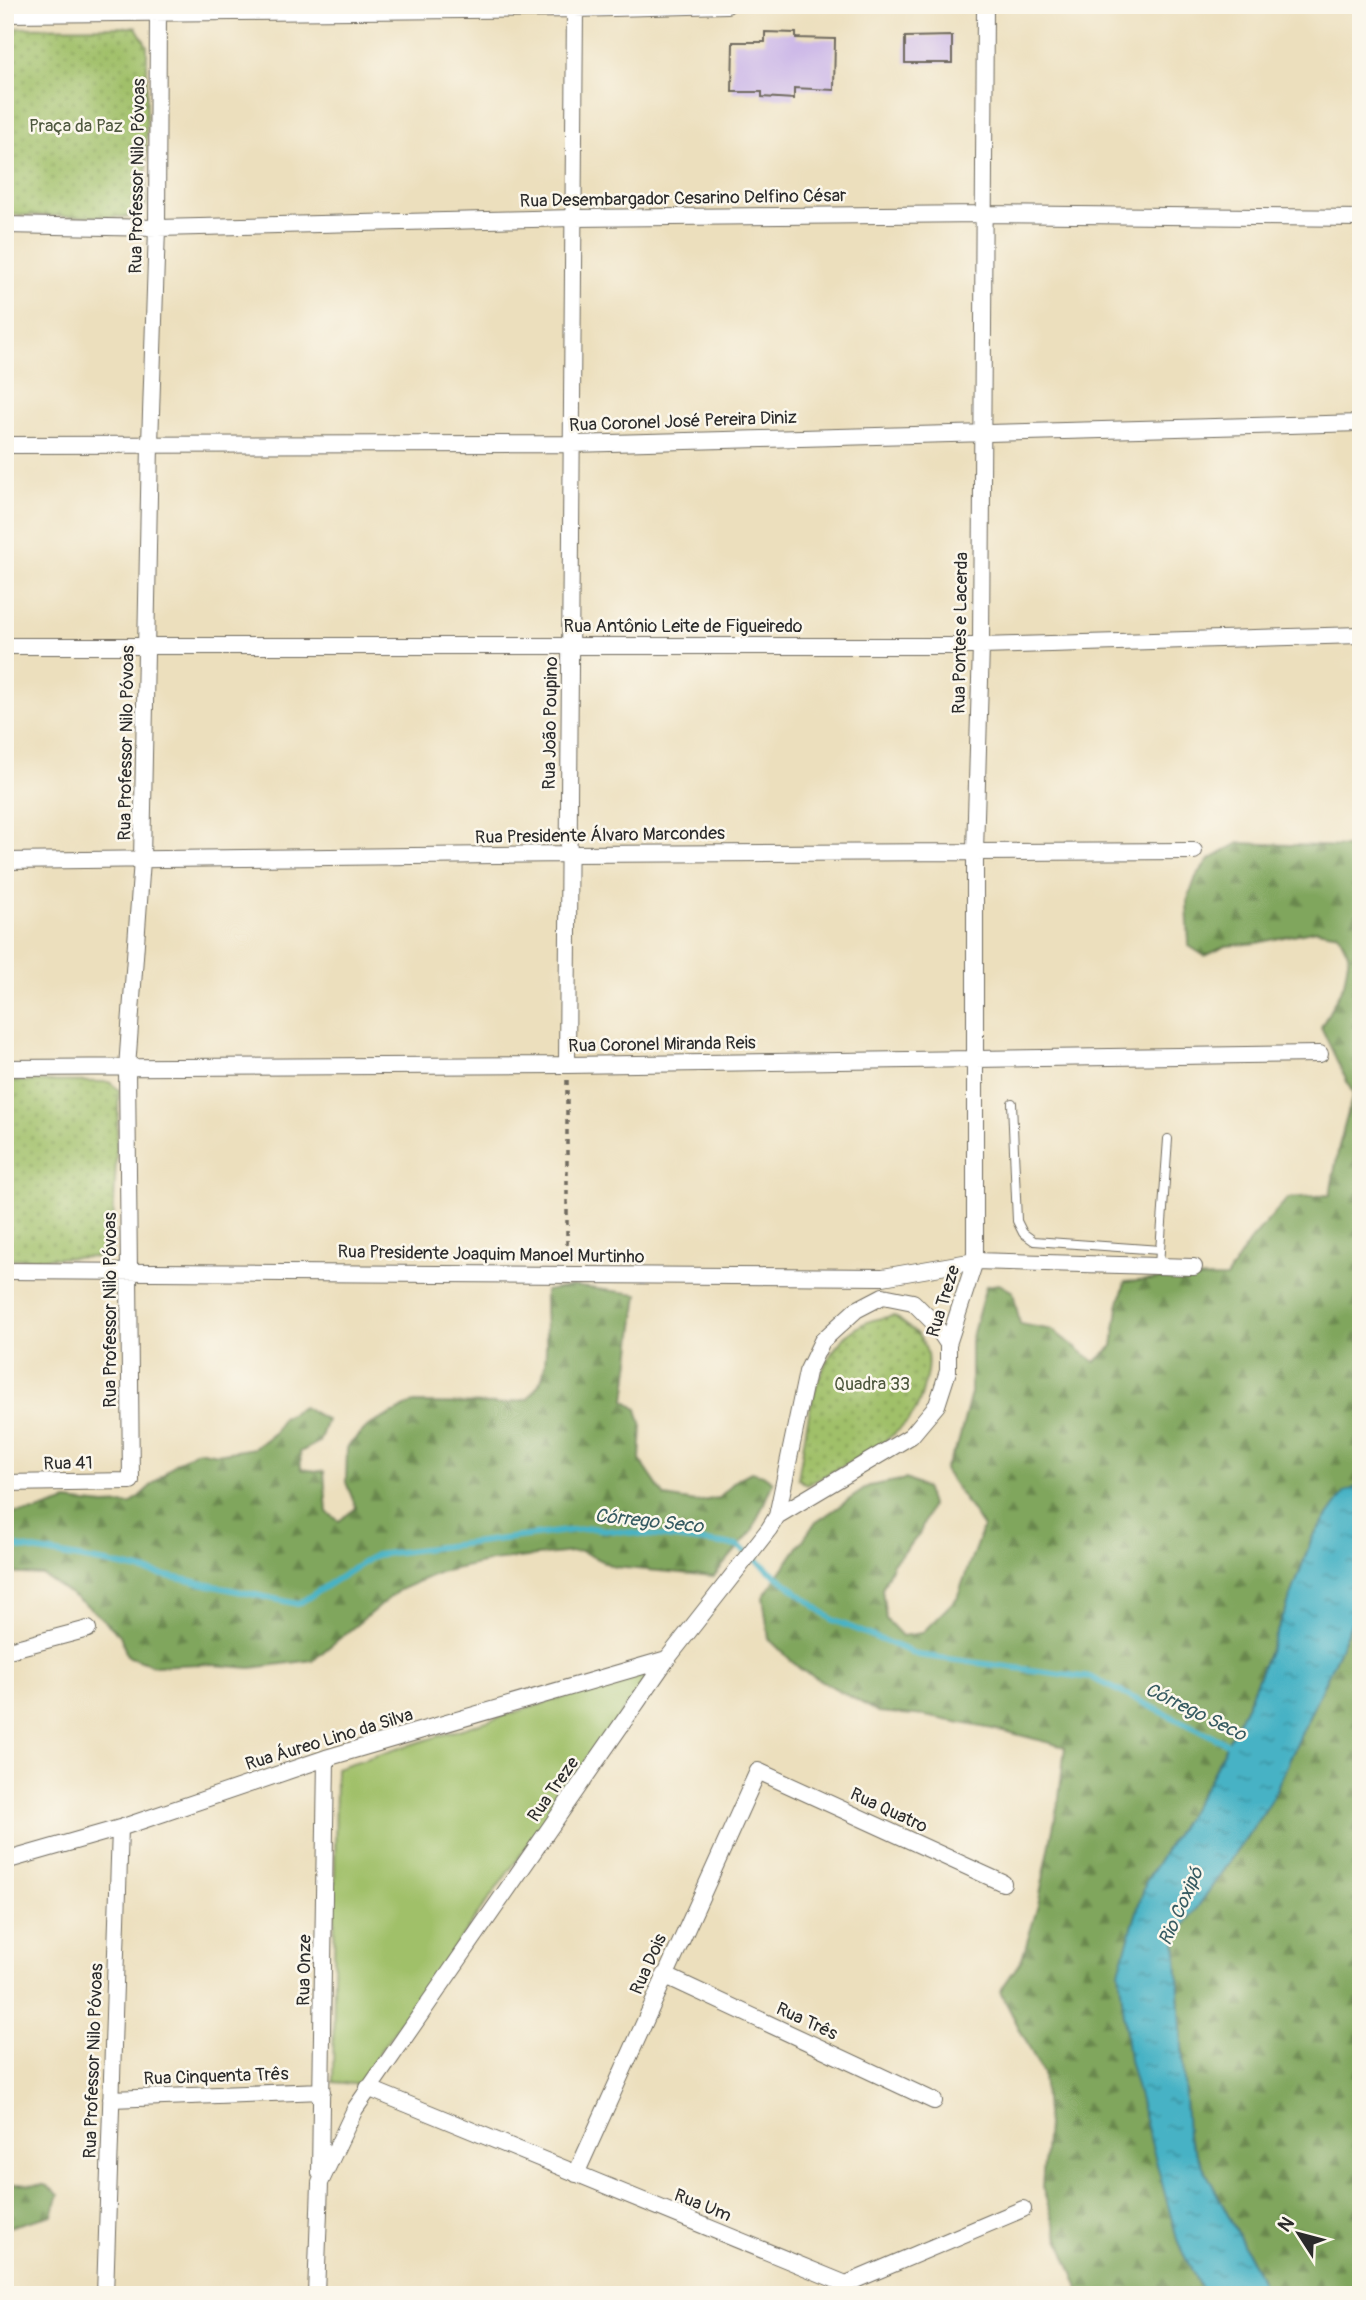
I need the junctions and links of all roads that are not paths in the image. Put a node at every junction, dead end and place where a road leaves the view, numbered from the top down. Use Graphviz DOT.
graph roads {
  1 [pos="727,5"];
  2 [pos="985,5"];
  3 [pos="575,7"];
  4 [pos="158,9"];
  5 [pos="5,13"];
  6 [pos="985,214"];
  7 [pos="574,218"];
  8 [pos="1361,218"];
  9 [pos="5,225"];
  10 [pos="157,228"];
  11 [pos="1361,423"];
  12 [pos="981,432"];
  13 [pos="150,444"];
  14 [pos="572,444"];
  15 [pos="5,445"];
  16 [pos="1361,635"];
  17 [pos="5,646"];
  18 [pos="148,646"];
  19 [pos="570,646"];
  20 [pos="981,646"];
  21 [pos="975,851"];
  22 [pos="1194,851"];
  23 [pos="569,854"];
  24 [pos="142,860"];
  25 [pos="5,861"];
  26 [pos="1320,1054"];
  27 [pos="974,1058"];
  28 [pos="567,1065"];
  29 [pos="127,1068"];
  30 [pos="5,1069"];
  31 [pos="1012,1103"];
  32 [pos="1168,1139"];
  33 [pos="1159,1258"];
  34 [pos="975,1261"];
  35 [pos="1194,1267"];
  36 [pos="5,1270"];
  37 [pos="130,1270"];
  38 [pos="883,1277"];
  39 [pos="883,1296"];
  40 [pos="948,1344"];
  41 [pos="131,1481"];
  42 [pos="5,1483"];
  43 [pos="773,1523"];
  44 [pos="88,1629"];
  45 [pos="5,1651"];
  46 [pos="667,1658"];
  47 [pos="327,1758"];
  48 [pos="758,1771"];
  49 [pos="120,1828"];
  50 [pos="5,1861"];
  51 [pos="1003,1883"];
  52 [pos="664,1975"];
  53 [pos="368,2088"];
  54 [pos="321,2091"];
  55 [pos="111,2099"];
  56 [pos="934,2101"];
  57 [pos="576,2174"];
  58 [pos="320,2183"];
  59 [pos="1023,2209"];
  60 [pos="105,2295"];
  61 [pos="316,2295"];
  1 -- 3 [label="street"];
  2 -- 6 [label="street, Rua Pontes e Lacerda"];
  3 -- 4 [label="street"];
  3 -- 7 [label="street, Rua João Poupino"];
  4 -- 5 [label="street"];
  4 -- 10 [label="street, Rua Professor Nilo Póvoas"];
  6 -- 7 [label="street, Rua Desembargador Cesarino Delfino César"];
  6 -- 8 [label="street, Rua Desembargador Cesarino Delfino César"];
  6 -- 12 [label="street, Rua Pontes e Lacerda"];
  7 -- 10 [label="street, Rua Desembargador Cesarino Delfino César"];
  7 -- 14 [label="street, Rua João Poupino"];
  9 -- 10 [label="street, Rua Desembargador Cesarino Delfino César"];
  10 -- 13 [label="street, Rua Professor Nilo Póvoas"];
  11 -- 12 [label="street, Rua Coronel José Pereira Diniz"];
  12 -- 14 [label="street, Rua Coronel José Pereira Diniz"];
  12 -- 20 [label="street, Rua Pontes e Lacerda"];
  13 -- 14 [label="street, Rua Coronel José Pereira Diniz"];
  13 -- 15 [label="street, Rua Coronel José Pereira Diniz"];
  13 -- 18 [label="street, Rua Professor Nilo Póvoas"];
  14 -- 19 [label="street, Rua João Poupino"];
  16 -- 20 [label="street, Rua Antônio Leite de Figueiredo"];
  17 -- 18 [label="street, Rua Antônio Leite de Figueiredo"];
  18 -- 19 [label="street, Rua Antônio Leite de Figueiredo"];
  18 -- 24 [label="street, Rua Professor Nilo Póvoas"];
  19 -- 20 [label="street, Rua Antônio Leite de Figueiredo"];
  19 -- 23 [label="street, Rua João Poupino"];
  20 -- 21 [label="street, Rua Pontes e Lacerda"];
  21 -- 22 [label="street, Rua Presidente Álvaro Marcondes"];
  21 -- 23 [label="street, Rua Presidente Álvaro Marcondes"];
  21 -- 27 [label="street, Rua Pontes e Lacerda"];
  23 -- 24 [label="street, Rua Presidente Álvaro Marcondes"];
  23 -- 28 [label="street, Rua João Poupino"];
  24 -- 25 [label="street, Rua Presidente Álvaro Marcondes"];
  24 -- 29 [label="street, Rua Professor Nilo Póvoas"];
  26 -- 27 [label="street, Rua Coronel Miranda Reis"];
  27 -- 28 [label="street, Rua Coronel Miranda Reis"];
  27 -- 34 [label="street, Rua Pontes e Lacerda"];
  28 -- 29 [label="street, Rua Coronel Miranda Reis"];
  29 -- 30 [label="street, Rua Coronel Miranda Reis"];
  29 -- 37 [label="street, Rua Professor Nilo Póvoas"];
  31 -- 33 [label="lane"];
  32 -- 33 [label="lane"];
  33 -- 34 [label="street, Rua Presidente Joaquim Manoel Murtinho"];
  33 -- 35 [label="street, Rua Presidente Joaquim Manoel Murtinho"];
  34 -- 38 [label="street, Rua Presidente Joaquim Manoel Murtinho"];
  34 -- 40 [label="street, Rua Treze"];
  36 -- 37 [label="street, Rua Presidente Joaquim Manoel Murtinho"];
  37 -- 38 [label="street, Rua Presidente Joaquim Manoel Murtinho"];
  37 -- 41 [label="street, Rua Professor Nilo Póvoas"];
  38 -- 39 [label="street"];
  39 -- 40 [label="street"];
  39 -- 43 [label="street, Rua Treze"];
  40 -- 43 [label="street, Rua Treze"];
  41 -- 42 [label="street, Rua 41"];
  43 -- 46 [label="street, Rua Treze"];
  44 -- 45 [label="street"];
  46 -- 47 [label="street, Rua Áureo Lino da Silva"];
  46 -- 53 [label="street, Rua Treze"];
  47 -- 49 [label="street, Rua Áureo Lino da Silva"];
  47 -- 54 [label="street, Rua Onze"];
  48 -- 51 [label="street, Rua Quatro"];
  48 -- 52 [label="street, Rua Dois"];
  49 -- 50 [label="street, Rua Áureo Lino da Silva"];
  49 -- 55 [label="street, Rua Professor Nilo Póvoas"];
  52 -- 56 [label="street, Rua Três"];
  52 -- 57 [label="street, Rua Dois"];
  53 -- 57 [label="street, Rua Um"];
  53 -- 58 [label="street, Rua Treze"];
  54 -- 55 [label="street, Rua Cinquenta Três"];
  54 -- 58 [label="street, Rua Onze"];
  55 -- 60 [label="street, Rua Professor Nilo Póvoas"];
  57 -- 59 [label="street, Rua Um"];
  58 -- 61 [label="street, Rua Onze"];
}
